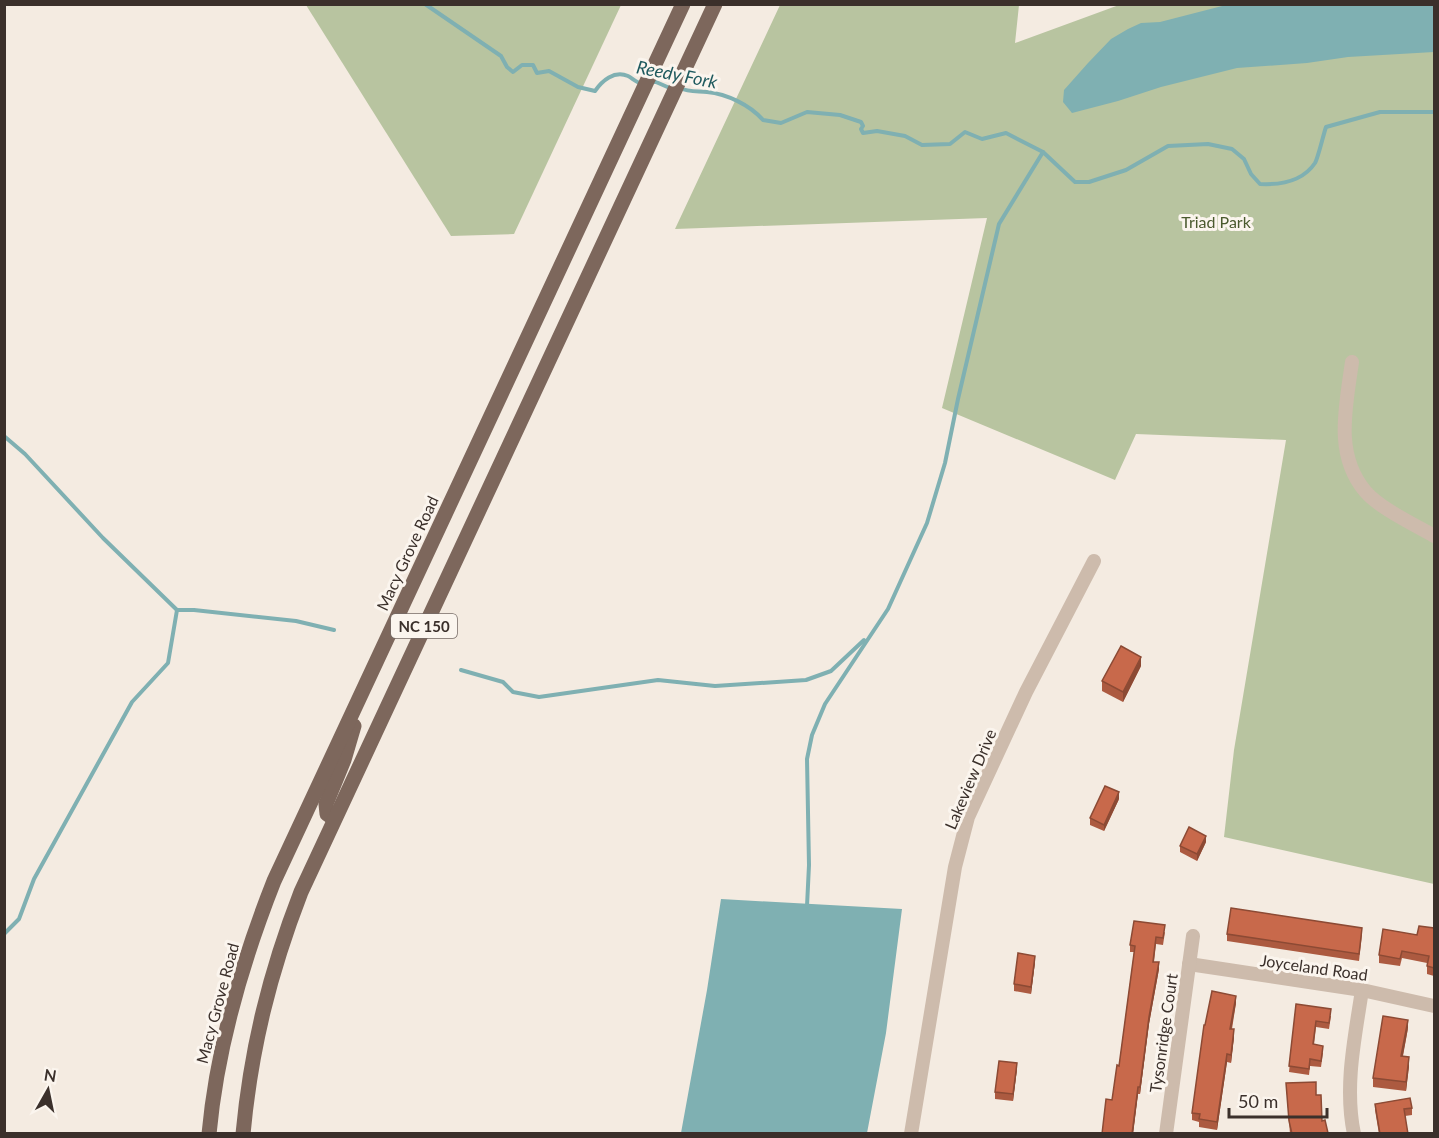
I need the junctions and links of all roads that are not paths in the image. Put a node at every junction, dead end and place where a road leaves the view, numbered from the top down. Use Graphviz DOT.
graph roads {
  1 [pos="683,4"];
  2 [pos="715,4"];
  3 [pos="1352,362"];
  4 [pos="1434,537"];
  5 [pos="1094,561"];
  6 [pos="366,683"];
  7 [pos="334,819"];
  8 [pos="1192,936"];
  9 [pos="1189,964"];
  10 [pos="1362,990"];
  11 [pos="1434,1006"];
  12 [pos="209,1134"];
  13 [pos="243,1134"];
  14 [pos="911,1134"];
  15 [pos="1166,1134"];
  16 [pos="1354,1134"];
  1 -- 6 [label="main road, Macy Grove Road / NC 150"];
  2 -- 7 [label="main road, NC 150"];
  3 -- 4 [label="street"];
  5 -- 14 [label="street, Lakeview Drive"];
  6 -- 7 [label="main road"];
  6 -- 12 [label="main road, Macy Grove Road / NC 150"];
  7 -- 13 [label="main road, NC 150"];
  8 -- 9 [label="street, Tysonridge Court"];
  9 -- 10 [label="street, Joyceland Road"];
  9 -- 15 [label="street, Tysonridge Court"];
  10 -- 11 [label="street, Joyceland Road"];
  10 -- 16 [label="street"];
}
